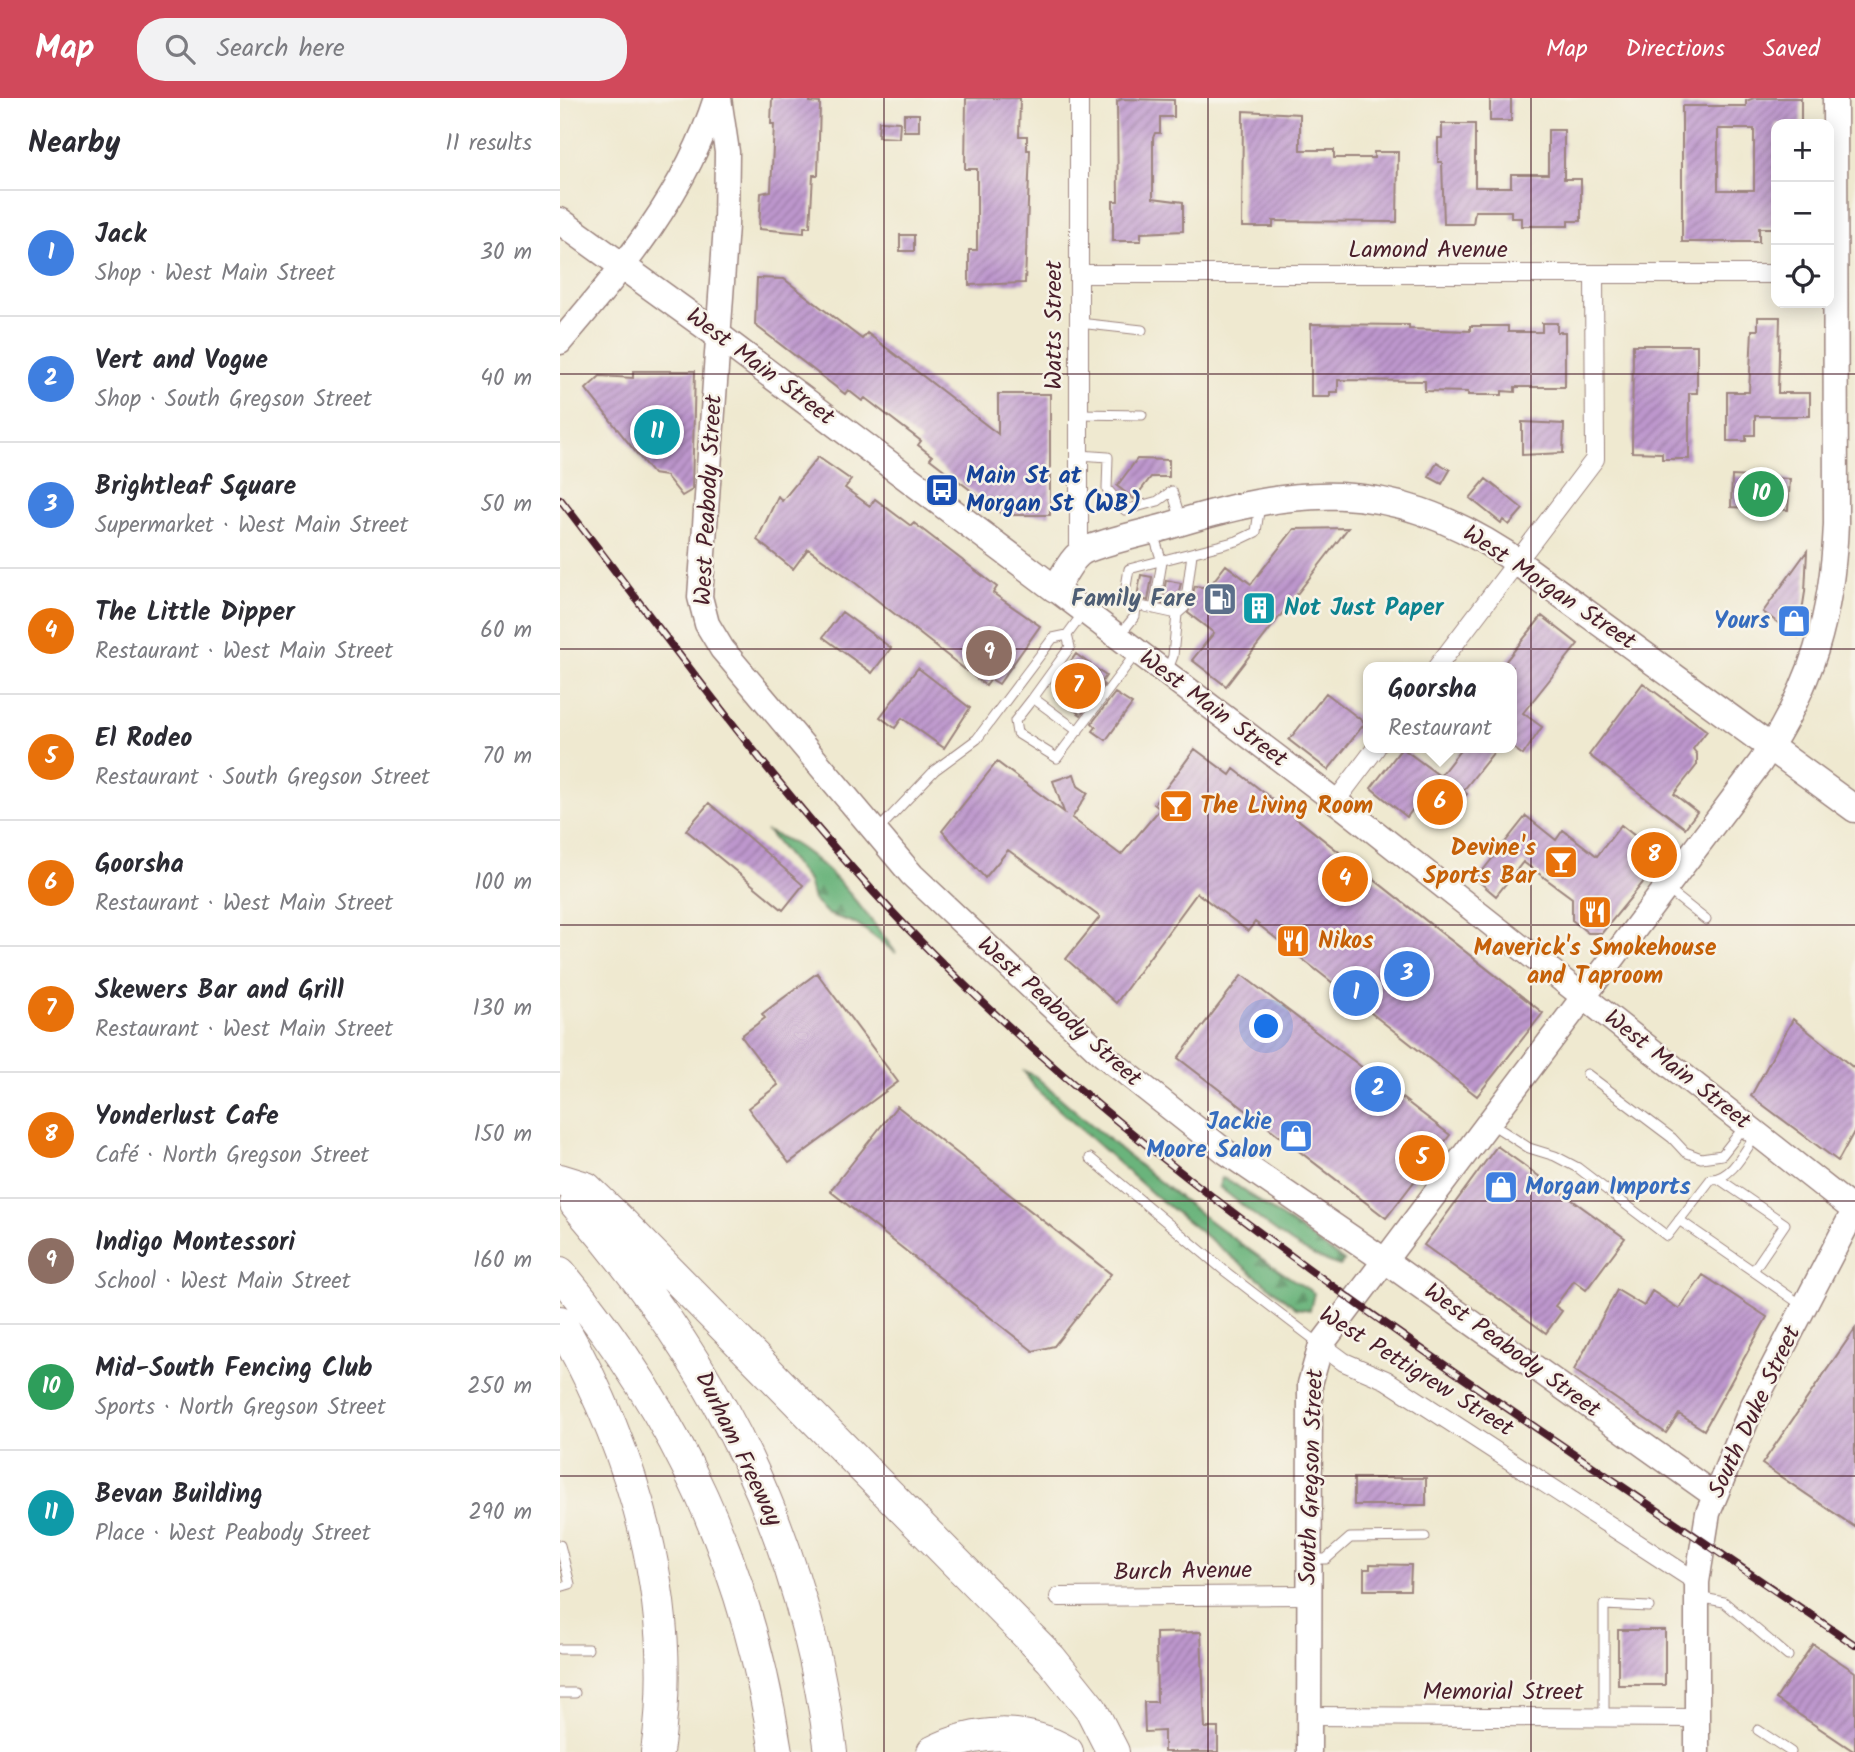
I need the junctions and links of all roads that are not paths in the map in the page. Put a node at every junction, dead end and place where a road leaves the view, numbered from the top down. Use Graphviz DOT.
graph roads {
  1 [pos="718,98"];
  2 [pos="1079,98"];
  3 [pos="1835,98"];
  4 [pos="560,221"];
  5 [pos="1833,245"];
  6 [pos="622,266"];
  7 [pos="1079,274"];
  8 [pos="1594,274"];
  9 [pos="1771,274"];
  10 [pos="1833,308"];
  11 [pos="1079,323"];
  12 [pos="1142,330"];
  13 [pos="719,336"];
  14 [pos="560,342"];
  15 [pos="1078,414"];
  16 [pos="1142,415"];
  17 [pos="1078,455"];
  18 [pos="1260,500"];
  19 [pos="1181,522"];
  20 [pos="1152,531"];
  21 [pos="1080,553"];
  22 [pos="1192,554"];
  23 [pos="1162,562"];
  24 [pos="1517,562"];
  25 [pos="1055,589"];
  26 [pos="1136,605"];
  27 [pos="1154,609"];
  28 [pos="1085,611"];
  29 [pos="1177,614"];
  30 [pos="1067,635"];
  31 [pos="1128,644"];
  32 [pos="1441,662"];
  33 [pos="1167,674"];
  34 [pos="1033,698"];
  35 [pos="1079,731"];
  36 [pos="1771,747"];
  37 [pos="1372,753"];
  38 [pos="1335,802"];
  39 [pos="1855,809"];
  40 [pos="874,834"];
  41 [pos="1666,888"];
  42 [pos="1706,920"];
  43 [pos="1583,997"];
  44 [pos="1587,1074"];
  45 [pos="1489,1121"];
  46 [pos="1751,1129"];
  47 [pos="1090,1158"];
  48 [pos="1719,1179"];
  49 [pos="560,1180"];
  50 [pos="560,1185"];
  51 [pos="1855,1210"];
  52 [pos="1679,1220"];
  53 [pos="1384,1259"];
  54 [pos="1753,1271"];
  55 [pos="560,1273"];
  56 [pos="1804,1307"];
  57 [pos="560,1322"];
  58 [pos="1321,1345"];
  59 [pos="1714,1495"];
  60 [pos="1426,1537"];
  61 [pos="560,1545"];
  62 [pos="1308,1559"];
  63 [pos="560,1587"];
  64 [pos="1697,1590"];
  65 [pos="1308,1595"];
  66 [pos="1059,1597"];
  67 [pos="1649,1607"];
  68 [pos="560,1649"];
  69 [pos="588,1649"];
  70 [pos="1788,1656"];
  71 [pos="560,1693"];
  72 [pos="575,1693"];
  73 [pos="1309,1716"];
  74 [pos="1604,1717"];
  75 [pos="1697,1718"];
  76 [pos="1758,1730"];
  77 [pos="657,1752"];
  78 [pos="776,1752"];
  79 [pos="831,1752"];
  80 [pos="933,1752"];
  81 [pos="1067,1752"];
  82 [pos="1113,1752"];
  83 [pos="1308,1752"];
  84 [pos="1697,1752"];
  85 [pos="1791,1752"];
  1 -- 6 [label="main road"];
  1 -- 13 [label="main road, West Peabody Street"];
  2 -- 7 [label="street, Watts Street"];
  3 -- 5 [label="main road, South Gregson Street"];
  4 -- 6 [label="main road, West Main Street"];
  6 -- 13 [label="main road, West Main Street"];
  6 -- 14 [label="main road"];
  7 -- 8 [label="street, Lamond Avenue"];
  7 -- 11 [label="street, Watts Street"];
  8 -- 9 [label="street, Lamond Avenue"];
  8 -- 24 [label="street"];
  10 -- 36 [label="main road, South Gregson Street"];
  11 -- 12 [label="lane"];
  11 -- 15 [label="street, Watts Street"];
  13 -- 25 [label="main road, West Main Street"];
  13 -- 40 [label="main road, West Peabody Street"];
  15 -- 16 [label="lane"];
  15 -- 17 [label="street, Watts Street"];
  17 -- 19 [label="lane"];
  17 -- 21 [label="street, Watts Street"];
  18 -- 19 [label="main road, West Morgan Street"];
  18 -- 22 [label="lane"];
  18 -- 24 [label="main road, West Morgan Street"];
  19 -- 20 [label="main road, West Morgan Street"];
  20 -- 21 [label="main road, West Morgan Street"];
  20 -- 23 [label="lane"];
  21 -- 25 [label="main road"];
  22 -- 23 [label="lane"];
  22 -- 29 [label="lane"];
  23 -- 26 [label="lane"];
  23 -- 27 [label="lane"];
  24 -- 32 [label="street"];
  24 -- 36 [label="main road, West Morgan Street"];
  25 -- 28 [label="main road, West Main Street"];
  26 -- 27 [label="lane"];
  26 -- 31 [label="lane"];
  27 -- 29 [label="lane"];
  28 -- 30 [label="lane"];
  28 -- 31 [label="main road, West Main Street"];
  29 -- 33 [label="lane"];
  30 -- 34 [label="lane"];
  30 -- 40 [label="lane"];
  31 -- 33 [label="main road, West Main Street"];
  31 -- 35 [label="lane"];
  33 -- 38 [label="main road, West Main Street"];
  34 -- 35 [label="lane"];
  34 -- 35 [label="lane"];
  36 -- 39 [label="main road, West Morgan Street"];
  36 -- 41 [label="main road, South Gregson Street"];
  37 -- 38 [label="street"];
  38 -- 43 [label="main road, West Main Street"];
  40 -- 53 [label="main road, West Peabody Street"];
  41 -- 42 [label="lane"];
  41 -- 43 [label="main road, South Gregson Street"];
  43 -- 45 [label="main road, South Gregson Street"];
  43 -- 46 [label="main road, West Main Street"];
  44 -- 46 [label="lane"];
  45 -- 52 [label="lane"];
  45 -- 53 [label="main road, South Gregson Street"];
  46 -- 48 [label="lane"];
  46 -- 51 [label="main road, West Main Street"];
  47 -- 58 [label="lane, West Pettigrew Street"];
  48 -- 52 [label="lane"];
  48 -- 54 [label="lane"];
  49 -- 82 [label="highway"];
  50 -- 79 [label="highway, Durham Freeway"];
  51 -- 56 [label="main road, South Duke Street"];
  52 -- 54 [label="lane"];
  53 -- 58 [label="main road, South Gregson Street"];
  53 -- 59 [label="main road, West Peabody Street"];
  54 -- 56 [label="lane"];
  55 -- 78 [label="highway"];
  56 -- 59 [label="main road, South Duke Street"];
  57 -- 77 [label="highway"];
  58 -- 62 [label="main road, South Gregson Street"];
  58 -- 64 [label="street, West Pettigrew Street"];
  59 -- 64 [label="main road, South Duke Street"];
  60 -- 62 [label="lane"];
  61 -- 63 [label="lane"];
  62 -- 65 [label="main road, South Gregson Street"];
  64 -- 70 [label="lane"];
  64 -- 75 [label="main road, South Duke Street"];
  65 -- 66 [label="street, Burch Avenue"];
  65 -- 73 [label="main road, South Gregson Street"];
  67 -- 74 [label="lane"];
  68 -- 69 [label="lane"];
  71 -- 72 [label="lane"];
  73 -- 74 [label="street, Memorial Street"];
  73 -- 83 [label="main road, South Gregson Street"];
  74 -- 75 [label="street, Memorial Street"];
  75 -- 84 [label="main road, South Duke Street"];
  76 -- 85 [label="lane"];
  80 -- 81 [label="highway"];
}
